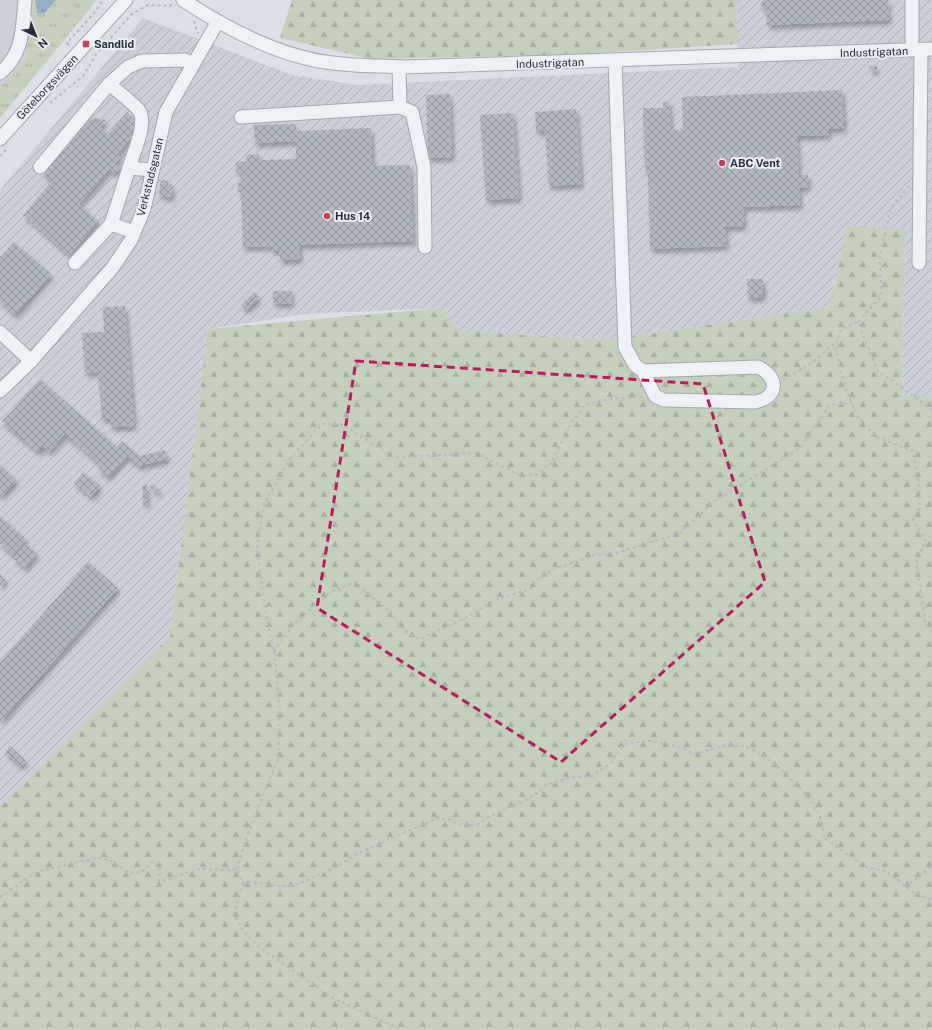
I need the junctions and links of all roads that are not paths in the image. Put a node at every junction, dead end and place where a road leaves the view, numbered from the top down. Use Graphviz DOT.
graph roads {
  1 [pos="25,0"];
  2 [pos="126,0"];
  3 [pos="912,0"];
  4 [pos="179,4"];
  5 [pos="217,23"];
  6 [pos="922,50"];
  7 [pos="615,61"];
  8 [pos="193,64"];
  9 [pos="398,67"];
  10 [pos="0,73"];
  11 [pos="109,84"];
  12 [pos="400,107"];
  13 [pos="241,117"];
  14 [pos="5,142"];
  15 [pos="40,167"];
  16 [pos="129,168"];
  17 [pos="152,170"];
  18 [pos="111,224"];
  19 [pos="134,232"];
  20 [pos="425,247"];
  21 [pos="919,262"];
  22 [pos="75,263"];
  23 [pos="0,332"];
  24 [pos="31,361"];
  25 [pos="643,371"];
  26 [pos="0,391"];
  1 -- 10 [label="street"];
  2 -- 14 [label="street, Göteborgsvägen"];
  3 -- 6 [label="street"];
  4 -- 5 [label="street, Industrigatan"];
  5 -- 8 [label="street, Verkstadsgatan"];
  5 -- 9 [label="street, Industrigatan"];
  6 -- 7 [label="street, Industrigatan"];
  6 -- 21 [label="street"];
  7 -- 9 [label="street, Industrigatan"];
  7 -- 25 [label="street"];
  8 -- 11 [label="street"];
  8 -- 17 [label="street, Verkstadsgatan"];
  9 -- 12 [label="street"];
  11 -- 15 [label="street"];
  11 -- 16 [label="street"];
  12 -- 13 [label="street"];
  12 -- 20 [label="street"];
  16 -- 17 [label="street"];
  16 -- 18 [label="street"];
  17 -- 19 [label="street, Verkstadsgatan"];
  18 -- 19 [label="street"];
  18 -- 22 [label="street"];
  19 -- 24 [label="street, Verkstadsgatan"];
  23 -- 24 [label="street"];
  24 -- 26 [label="street, Verkstadsgatan"];
  25 -- 25 [label="street"];
}
